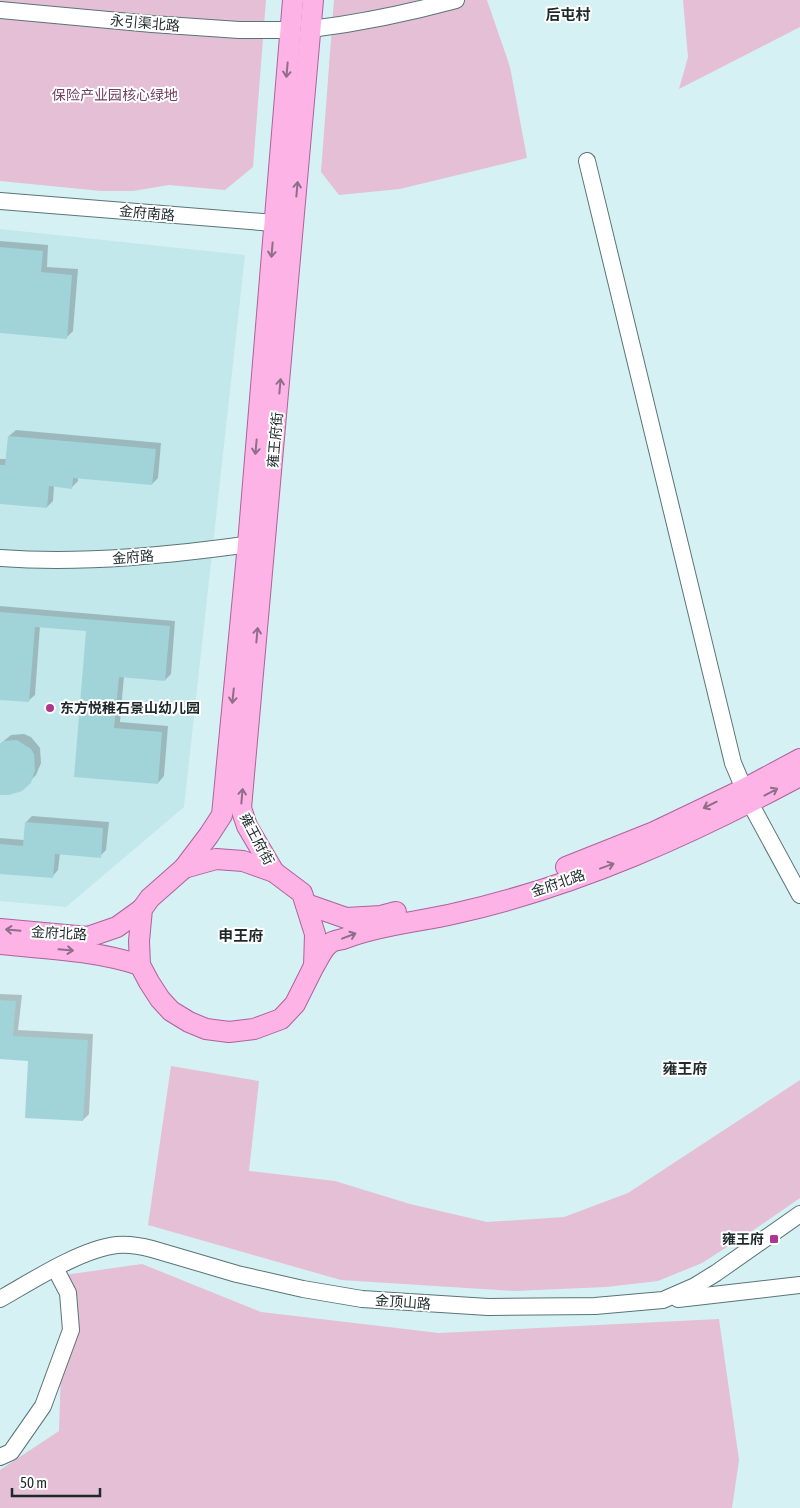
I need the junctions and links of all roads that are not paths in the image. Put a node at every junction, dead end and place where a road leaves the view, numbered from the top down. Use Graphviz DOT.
graph roads {
  1 [pos="293,0"];
  2 [pos="313,0"];
  3 [pos="456,0"];
  4 [pos="0,10"];
  5 [pos="311,25"];
  6 [pos="291,26"];
  7 [pos="587,160"];
  8 [pos="0,201"];
  9 [pos="274,223"];
  10 [pos="294,225"];
  11 [pos="257,543"];
  12 [pos="0,558"];
  13 [pos="800,759"];
  14 [pos="800,776"];
  15 [pos="747,796"];
  16 [pos="184,868"];
  17 [pos="274,872"];
  18 [pos="800,895"];
  19 [pos="306,904"];
  20 [pos="142,909"];
  21 [pos="0,929"];
  22 [pos="0,944"];
  23 [pos="140,965"];
  24 [pos="314,966"];
  25 [pos="800,1214"];
  26 [pos="55,1268"];
  27 [pos="800,1285"];
  28 [pos="0,1299"];
  29 [pos="663,1300"];
  30 [pos="0,1457"];
  1 -- 6 [label="main road, 雍王府街"];
  2 -- 5 [label="main road, 雍王府街"];
  3 -- 5 [label="street"];
  4 -- 6 [label="street, 永引渠北路"];
  10 -- 5 [label="main road, 雍王府街, one-way"];
  6 -- 9 [label="main road, 雍王府街, one-way"];
  7 -- 15 [label="street"];
  8 -- 9 [label="street, 金府南路"];
  9 -- 10 [label="street, 金府南路"];
  9 -- 11 [label="main road, 雍王府街, one-way"];
  11 -- 10 [label="main road, 雍王府街, one-way"];
  11 -- 12 [label="street, 金府路"];
  11 -- 16 [label="main road, 雍王府街, one-way"];
  17 -- 11 [label="main road, 雍王府街, one-way"];
  13 -- 15 [label="main road, 金府北路"];
  15 -- 14 [label="main road, 金府北路, one-way"];
  15 -- 18 [label="street"];
  15 -- 19 [label="main road, 金府北路, one-way"];
  24 -- 15 [label="main road, 金府北路, one-way"];
  16 -- 17 [label="main road"];
  16 -- 20 [label="main road"];
  17 -- 19 [label="main road"];
  19 -- 24 [label="main road"];
  20 -- 21 [label="main road, 金府北路, one-way"];
  20 -- 23 [label="main road"];
  22 -- 23 [label="main road, 金府北路, one-way"];
  23 -- 24 [label="main road"];
  25 -- 29 [label="street, 金顶山路"];
  26 -- 28 [label="street, 金顶山路"];
  26 -- 29 [label="street, 金顶山路"];
  26 -- 30 [label="street"];
  27 -- 29 [label="street"];
}
